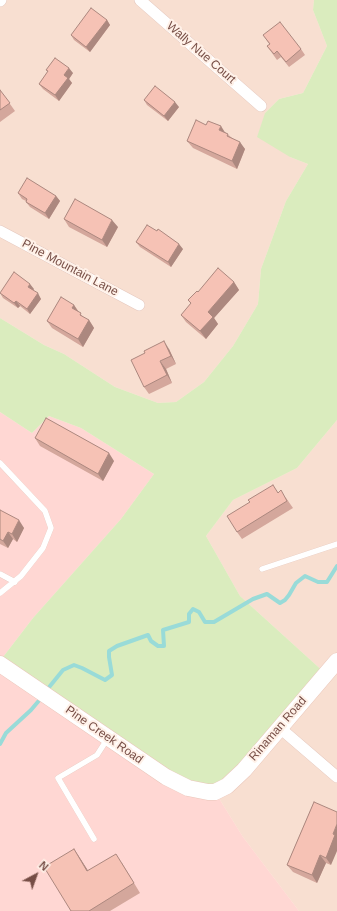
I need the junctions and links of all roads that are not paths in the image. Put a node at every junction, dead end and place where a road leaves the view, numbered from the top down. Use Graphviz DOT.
graph roads {
  1 [pos="140,0"];
  2 [pos="261,106"];
  3 [pos="0,231"];
  4 [pos="139,305"];
  5 [pos="0,464"];
  6 [pos="337,544"];
  7 [pos="262,569"];
  8 [pos="0,574"];
  9 [pos="15,582"];
  10 [pos="0,593"];
  11 [pos="337,661"];
  12 [pos="0,664"];
  13 [pos="280,728"];
  14 [pos="108,738"];
  15 [pos="337,777"];
  16 [pos="215,792"];
  17 [pos="94,839"];
  1 -- 2 [label="street, Wally Nue Court"];
  3 -- 4 [label="street, Pine Mountain Lane"];
  5 -- 9 [label="lane"];
  6 -- 7 [label="lane"];
  8 -- 9 [label="lane"];
  9 -- 10 [label="lane"];
  11 -- 13 [label="street, Rinaman Road"];
  12 -- 14 [label="street, Pine Creek Road"];
  13 -- 15 [label="street"];
  13 -- 16 [label="street, Rinaman Road"];
  14 -- 16 [label="street, Pine Creek Road"];
  14 -- 17 [label="lane"];
}
